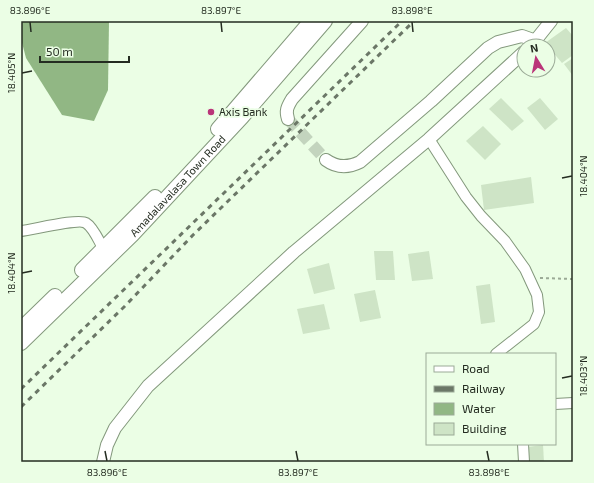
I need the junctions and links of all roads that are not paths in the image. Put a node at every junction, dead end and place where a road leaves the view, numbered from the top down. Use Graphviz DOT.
graph roads {
  1 [pos="312,21"];
  2 [pos="325,21"];
  3 [pos="362,21"];
  4 [pos="551,21"];
  5 [pos="525,38"];
  6 [pos="538,38"];
  7 [pos="516,59"];
  8 [pos="288,119"];
  9 [pos="429,138"];
  10 [pos="326,160"];
  11 [pos="21,232"];
  12 [pos="103,248"];
  13 [pos="21,329"];
  14 [pos="21,343"];
  15 [pos="497,353"];
  16 [pos="573,403"];
  17 [pos="556,404"];
  18 [pos="523,445"];
  19 [pos="103,462"];
  20 [pos="524,462"];
  1 -- 12 [label="main road, Amadalavalasa Town Road"];
  2 -- 14 [label="main road, Amadalavalasa Town Road"];
  3 -- 8 [label="street"];
  4 -- 6 [label="street"];
  5 -- 10 [label="street"];
  7 -- 9 [label="street"];
  9 -- 15 [label="street"];
  9 -- 19 [label="street"];
  11 -- 12 [label="street"];
  12 -- 13 [label="main road, Amadalavalasa Town Road"];
  16 -- 17 [label="street"];
  18 -- 20 [label="street"];
}
